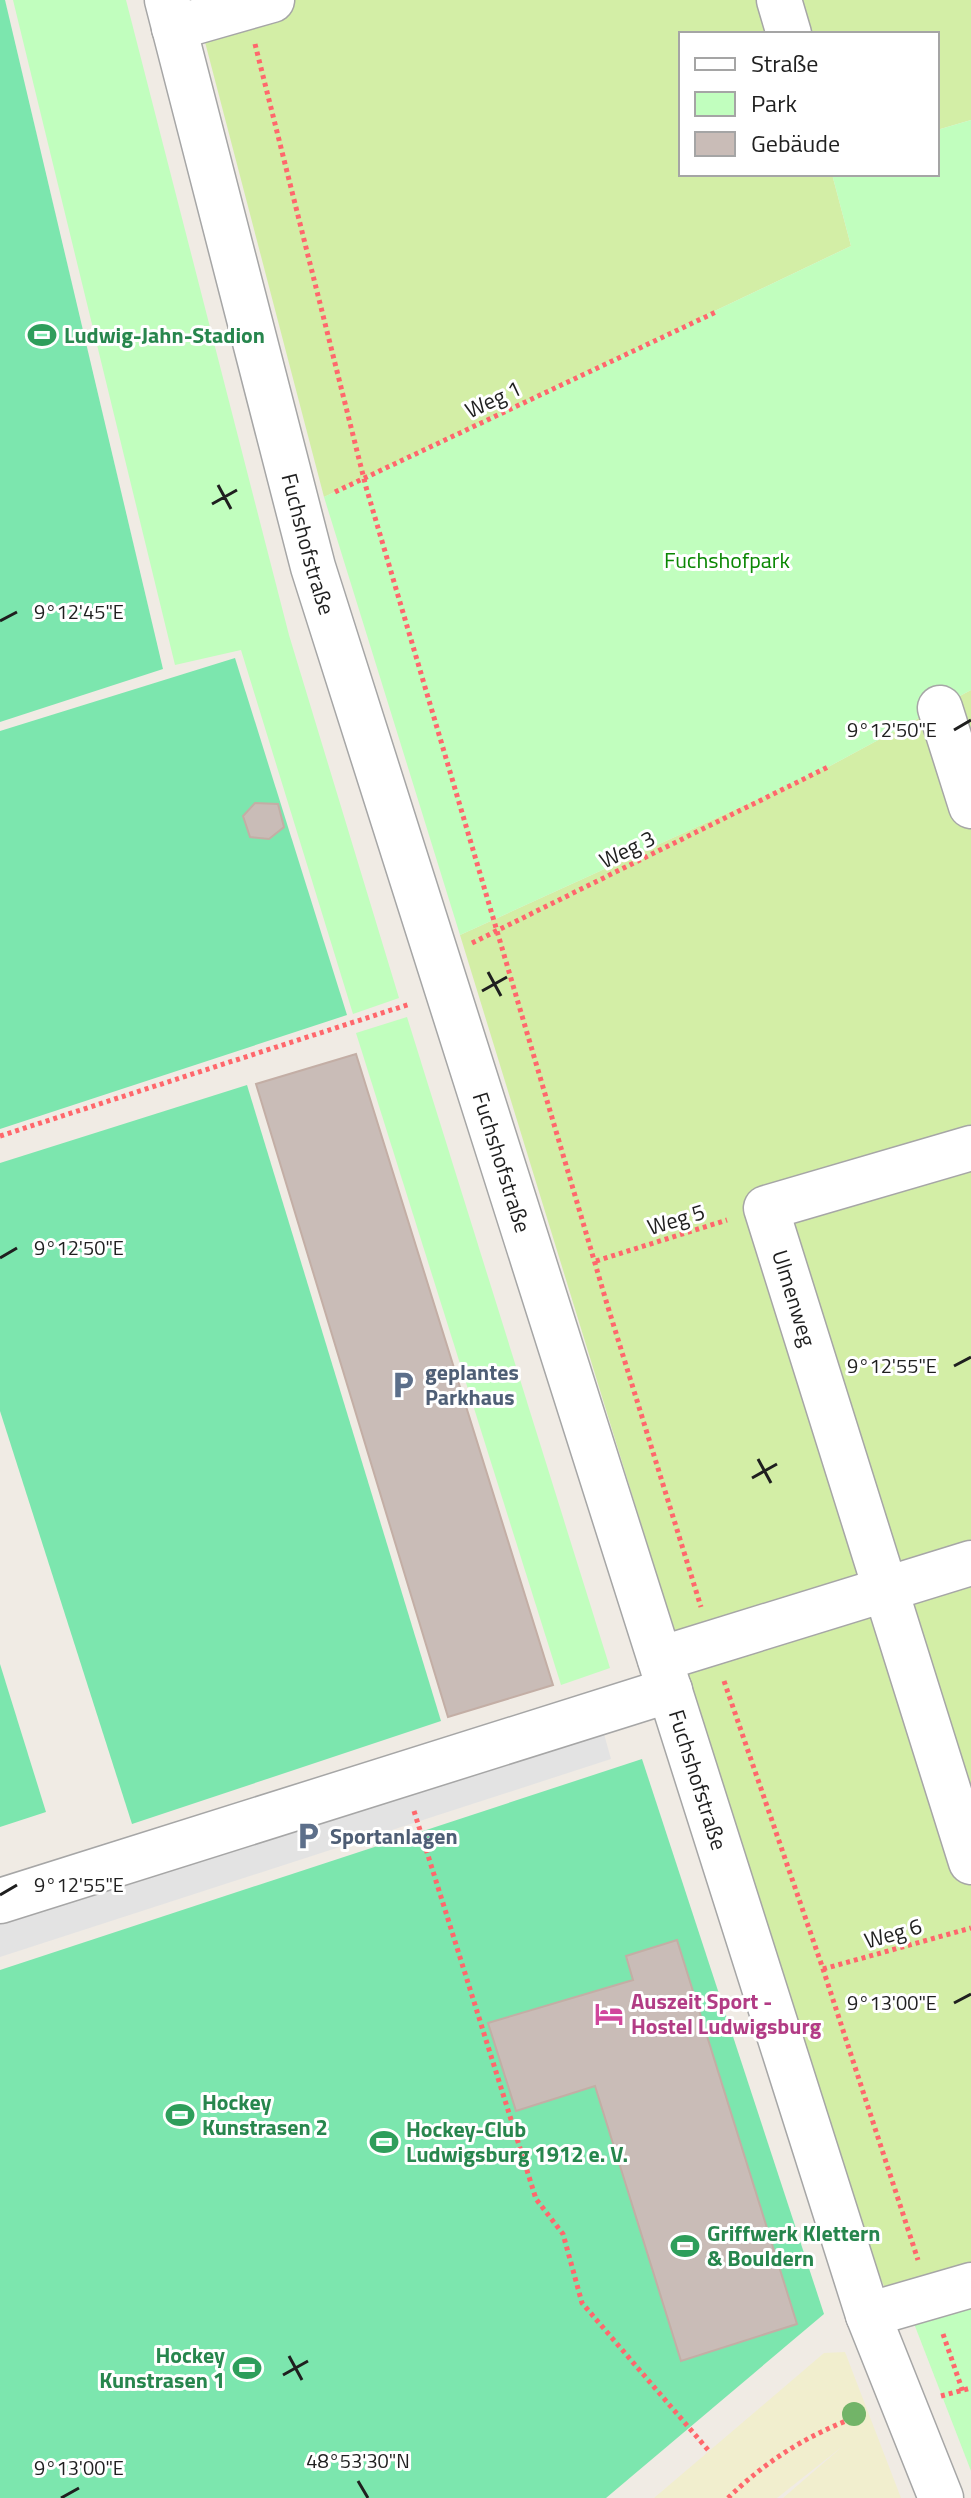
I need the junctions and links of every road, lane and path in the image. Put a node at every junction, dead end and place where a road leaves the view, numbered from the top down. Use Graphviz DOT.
graph roads {
  1 [pos="779,0"];
  2 [pos="259,4"];
  3 [pos="171,14"];
  4 [pos="788,32"];
  5 [pos="718,311"];
  6 [pos="364,478"];
  7 [pos="298,510"];
  8 [pos="940,708"];
  9 [pos="830,766"];
  10 [pos="971,806"];
  11 [pos="496,931"];
  12 [pos="443,976"];
  13 [pos="0,1136"];
  14 [pos="971,1148"];
  15 [pos="766,1208"];
  16 [pos="596,1261"];
  17 [pos="971,1563"];
  18 [pos="886,1590"];
  19 [pos="712,1643"];
  20 [pos="665,1675"];
  21 [pos="420,1832"];
  22 [pos="971,1862"];
  23 [pos="0,1901"];
  24 [pos="971,1928"];
  25 [pos="823,1969"];
  26 [pos="971,2285"];
  27 [pos="930,2297"];
  28 [pos="868,2315"];
  29 [pos="963,2392"];
  30 [pos="902,2402"];
  31 [pos="709,2451"];
  32 [pos="728,2498"];
  33 [pos="941,2498"];
  1 -- 4 [label="street"];
  2 -- 3 [label="street"];
  2 -- 6 [label="path"];
  3 -- 7 [label="street, Fuchshofstraße"];
  5 -- 6 [label="path, Weg 1"];
  6 -- 7 [label="path, Weg 1"];
  6 -- 11 [label="path"];
  7 -- 12 [label="street, Fuchshofstraße"];
  8 -- 10 [label="street"];
  9 -- 11 [label="path, Weg 3"];
  11 -- 12 [label="path, Weg 3"];
  11 -- 16 [label="path"];
  12 -- 13 [label="path, Weg 3"];
  12 -- 20 [label="street, Fuchshofstraße"];
  14 -- 15 [label="street"];
  15 -- 16 [label="path, Weg 5"];
  15 -- 18 [label="street, Ulmenweg"];
  16 -- 19 [label="path"];
  17 -- 18 [label="street"];
  18 -- 19 [label="street"];
  18 -- 22 [label="street, Ulmenweg"];
  19 -- 20 [label="street"];
  19 -- 25 [label="path"];
  20 -- 23 [label="street"];
  20 -- 28 [label="street, Fuchshofstraße"];
  21 -- 31 [label="path"];
  24 -- 25 [label="path, Weg 6"];
  25 -- 27 [label="path"];
  26 -- 27 [label="street"];
  27 -- 28 [label="street"];
  27 -- 29 [label="path"];
  28 -- 30 [label="street, Fuchshofstraße"];
  30 -- 32 [label="path"];
  30 -- 33 [label="street, Fuchshofstraße"];
}
